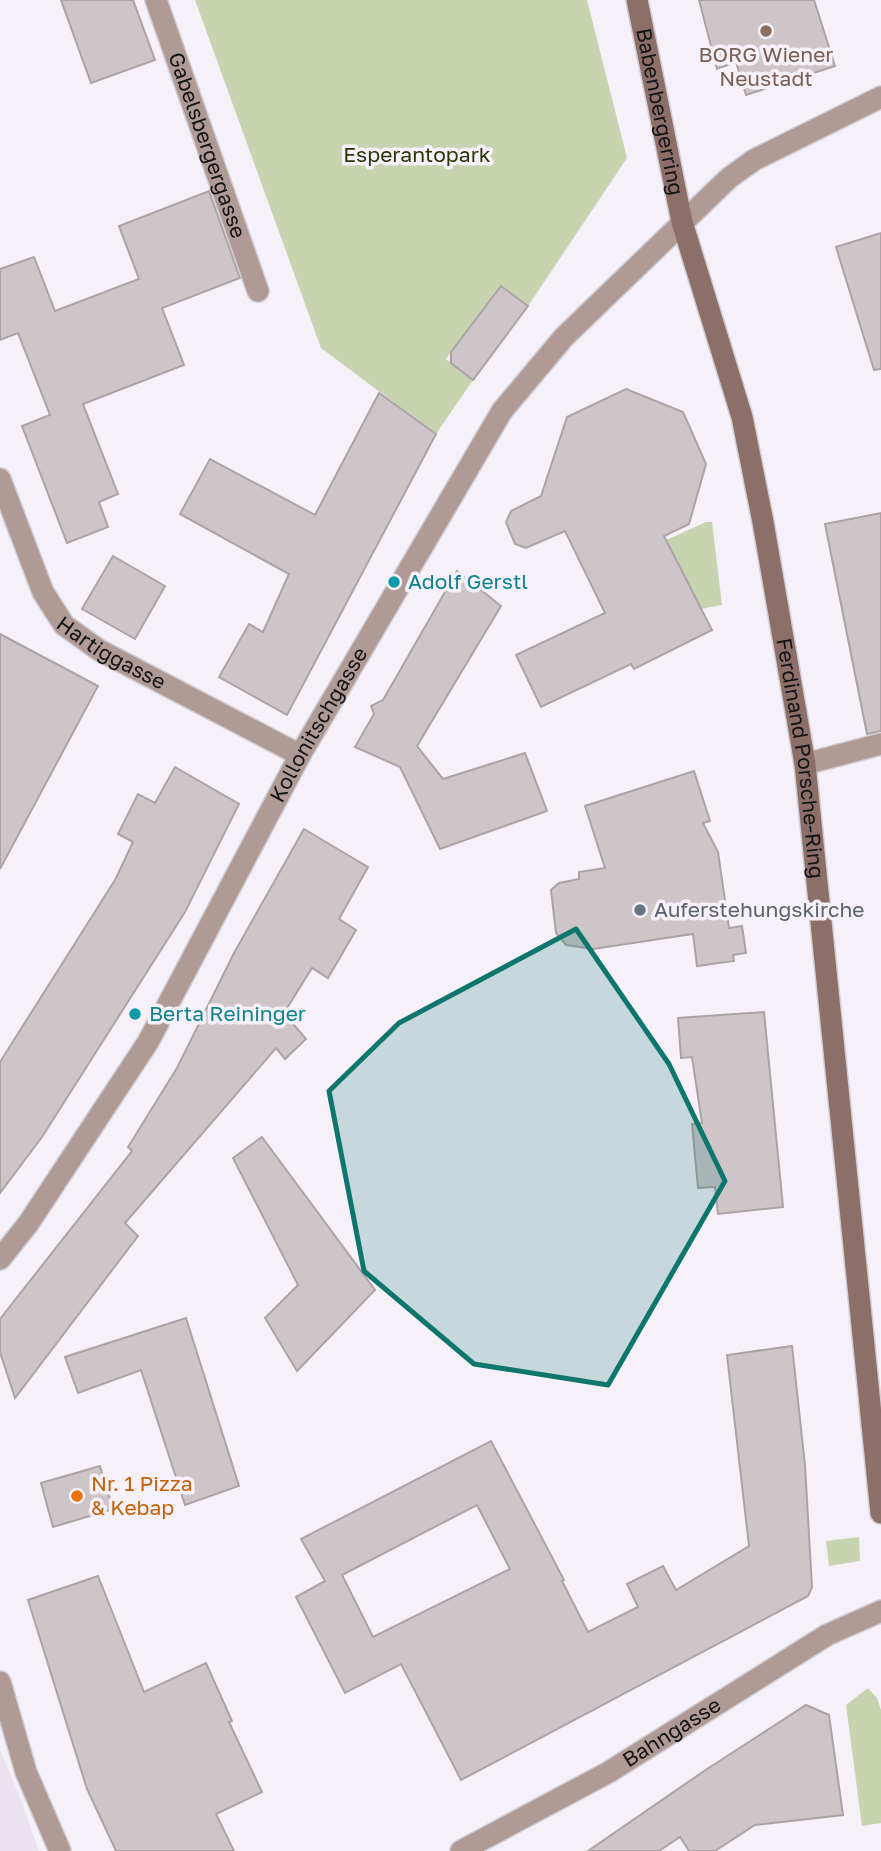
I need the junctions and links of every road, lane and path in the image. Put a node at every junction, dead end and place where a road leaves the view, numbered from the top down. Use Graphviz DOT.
graph roads {
  1 [pos="156,0"];
  2 [pos="637,0"];
  3 [pos="881,97"];
  4 [pos="682,222"];
  5 [pos="258,292"];
  6 [pos="0,478"];
  7 [pos="881,744"];
  8 [pos="300,755"];
  9 [pos="805,764"];
  10 [pos="0,1259"];
  11 [pos="881,1513"];
  12 [pos="881,1611"];
  13 [pos="0,1682"];
  14 [pos="60,1851"];
  15 [pos="461,1851"];
  1 -- 5 [label="street, Gabelsbergergasse"];
  2 -- 4 [label="street, Babenbergerring"];
  3 -- 4 [label="street, Kollonitschgasse"];
  4 -- 8 [label="street, Kollonitschgasse"];
  4 -- 9 [label="street, Ferdinand Porsche-Ring"];
  6 -- 8 [label="street, Hartiggasse"];
  7 -- 9 [label="street"];
  8 -- 10 [label="street, Kollonitschgasse"];
  9 -- 11 [label="street, Ferdinand Porsche-Ring"];
  12 -- 15 [label="street, Bahngasse"];
  13 -- 14 [label="street"];
}
